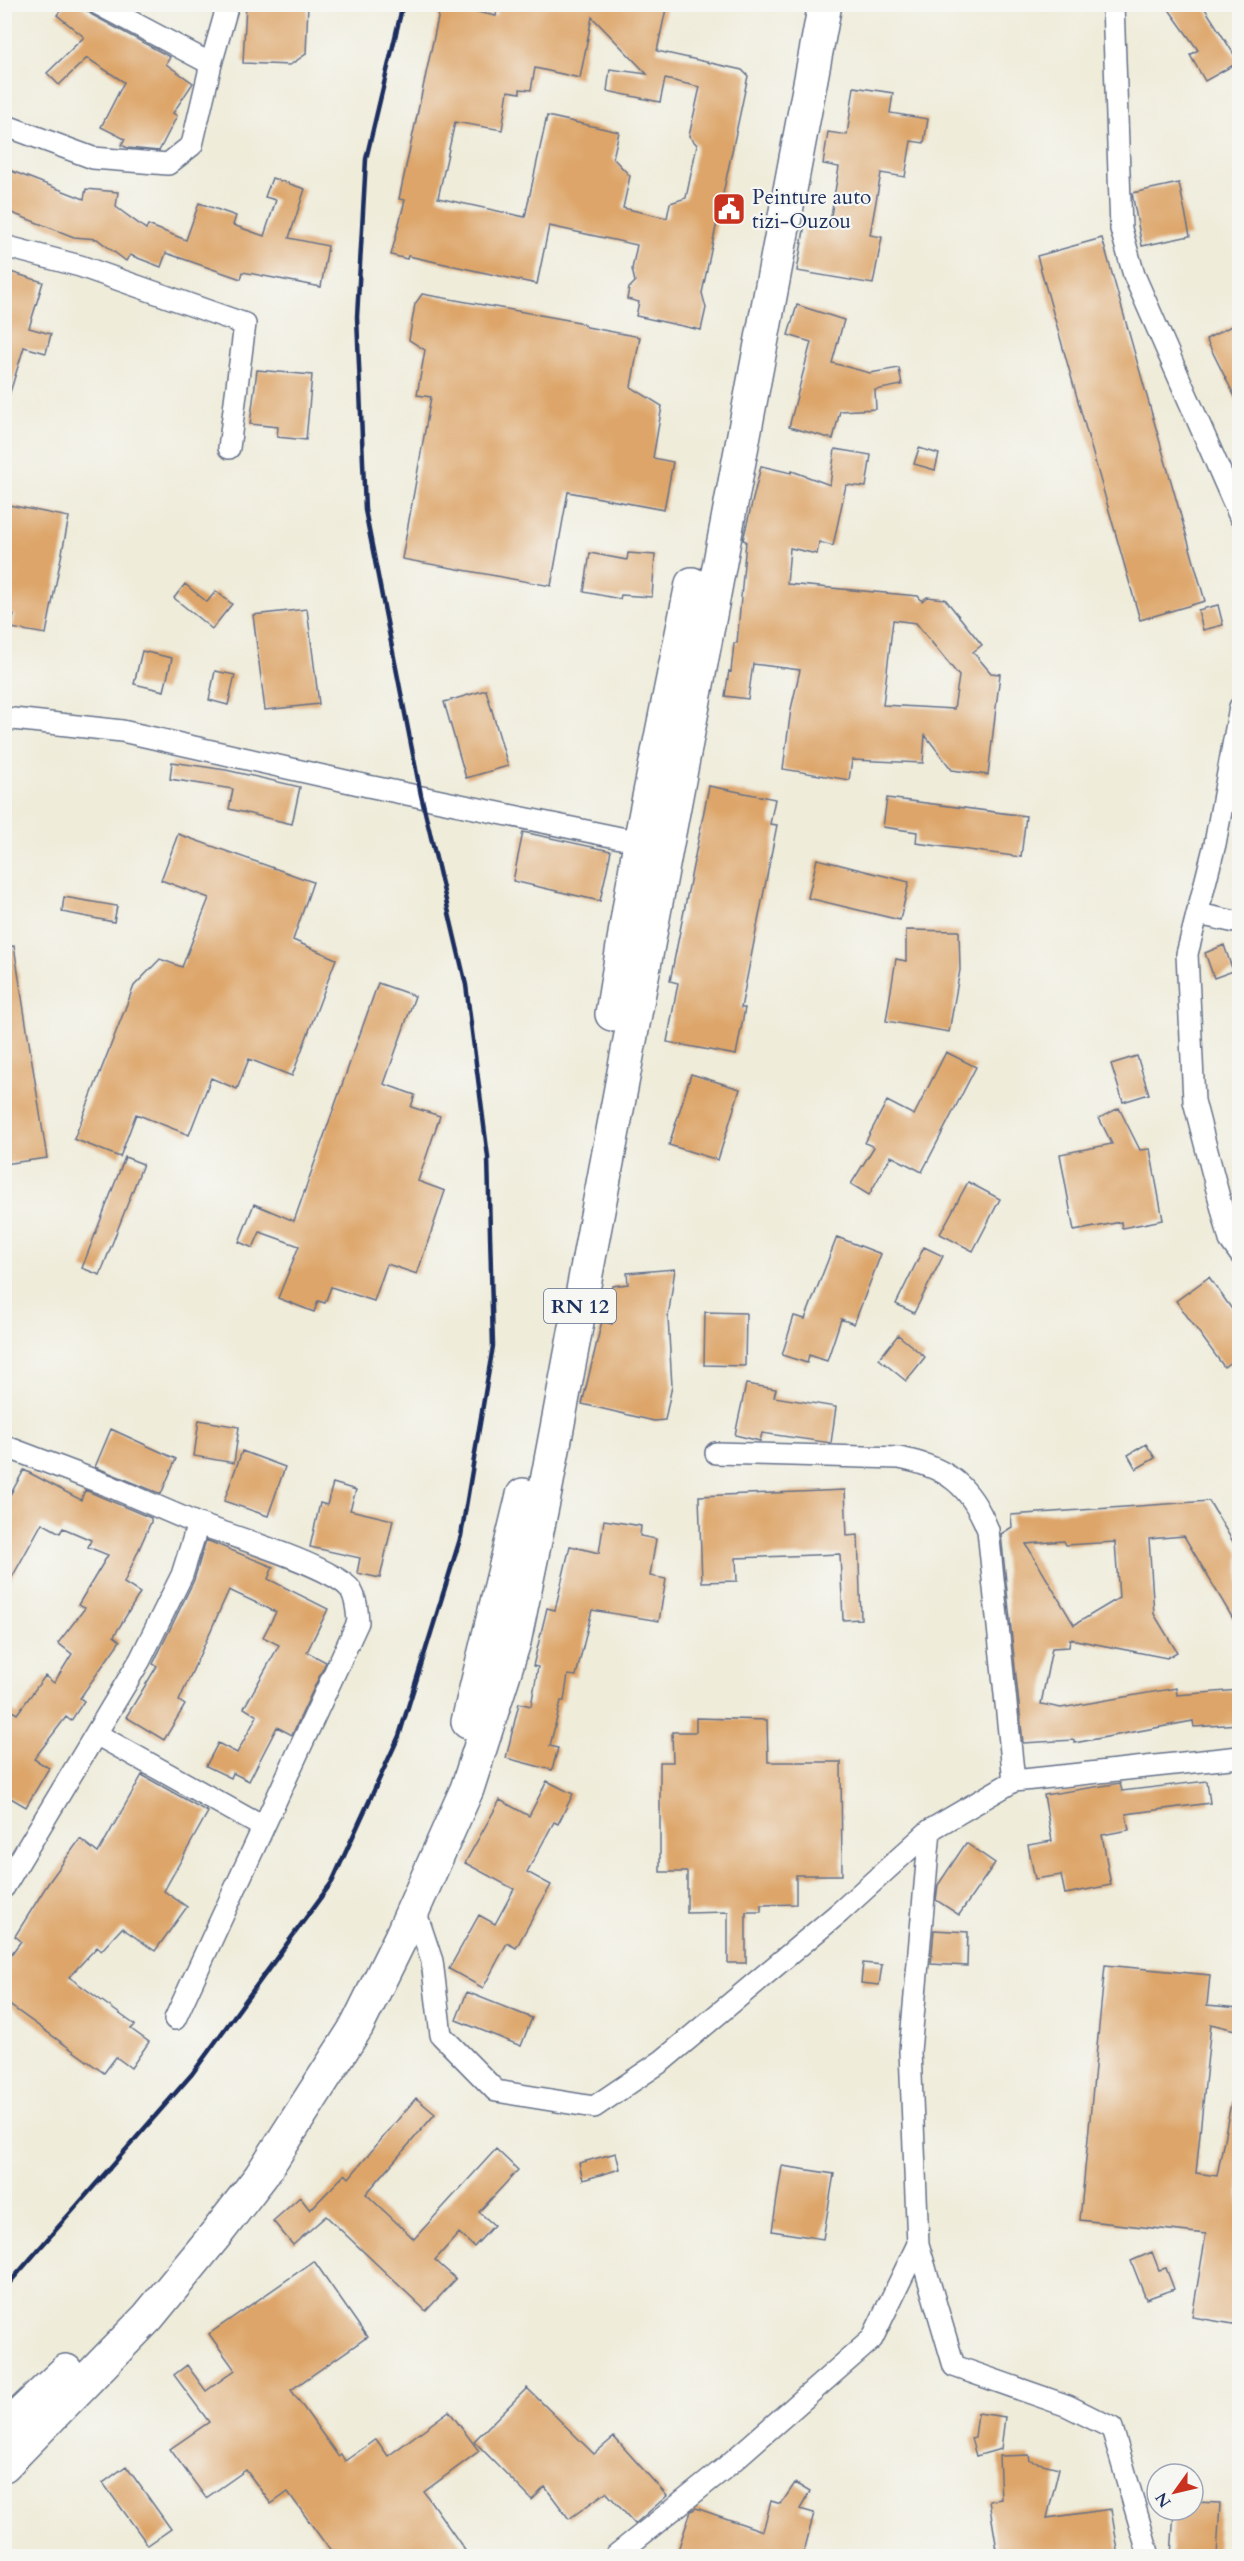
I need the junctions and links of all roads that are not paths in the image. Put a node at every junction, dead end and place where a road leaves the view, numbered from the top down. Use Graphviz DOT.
graph roads {
  1 [pos="98,4"];
  2 [pos="228,4"];
  3 [pos="803,4"];
  4 [pos="825,4"];
  5 [pos="1113,4"];
  6 [pos="211,64"];
  7 [pos="4,125"];
  8 [pos="4,246"];
  9 [pos="229,448"];
  10 [pos="1239,517"];
  11 [pos="1239,707"];
  12 [pos="4,718"];
  13 [pos="640,842"];
  14 [pos="1198,914"];
  15 [pos="1239,923"];
  16 [pos="1239,1254"];
  17 [pos="4,1446"];
  18 [pos="716,1452"];
  19 [pos="198,1524"];
  20 [pos="96,1734"];
  21 [pos="1239,1757"];
  22 [pos="1014,1780"];
  23 [pos="263,1827"];
  24 [pos="930,1830"];
  25 [pos="4,1887"];
  26 [pos="414,1907"];
  27 [pos="175,2019"];
  28 [pos="918,2244"];
  29 [pos="4,2430"];
  30 [pos="4,2465"];
  31 [pos="615,2556"];
  32 [pos="1149,2556"];
  1 -- 6 [label="street"];
  2 -- 6 [label="street"];
  3 -- 13 [label="highway, RN 12"];
  4 -- 26 [label="highway, RN 12"];
  5 -- 10 [label="street"];
  6 -- 7 [label="street"];
  8 -- 9 [label="street"];
  11 -- 14 [label="street"];
  12 -- 13 [label="street"];
  13 -- 29 [label="highway, RN 12"];
  14 -- 15 [label="street"];
  14 -- 16 [label="street"];
  17 -- 19 [label="street"];
  18 -- 22 [label="street"];
  19 -- 20 [label="street"];
  19 -- 23 [label="street"];
  20 -- 23 [label="street"];
  20 -- 25 [label="street"];
  21 -- 22 [label="street"];
  22 -- 24 [label="street"];
  23 -- 27 [label="street"];
  24 -- 26 [label="street"];
  24 -- 28 [label="street"];
  26 -- 30 [label="highway, RN 12"];
  28 -- 31 [label="street"];
  28 -- 32 [label="street"];
}
